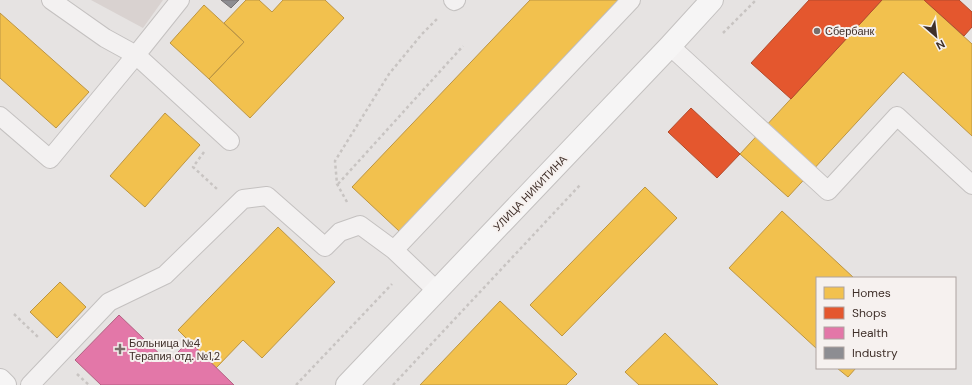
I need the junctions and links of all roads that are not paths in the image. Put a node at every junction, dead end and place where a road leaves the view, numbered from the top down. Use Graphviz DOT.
graph roads {
  1 [pos="51,0"];
  2 [pos="180,0"];
  3 [pos="632,0"];
  4 [pos="712,0"];
  5 [pos="670,46"];
  6 [pos="136,55"];
  7 [pos="0,116"];
  8 [pos="225,136"];
  9 [pos="972,185"];
  10 [pos="394,250"];
  11 [pos="437,291"];
  12 [pos="0,380"];
  13 [pos="5,385"];
  14 [pos="30,385"];
  15 [pos="347,385"];
  1 -- 6 [label="lane"];
  2 -- 6 [label="lane"];
  3 -- 10 [label="lane"];
  4 -- 5 [label="main road, УЛИЦА НИКИТИНА"];
  5 -- 9 [label="lane"];
  5 -- 11 [label="main road, УЛИЦА НИКИТИНА"];
  6 -- 7 [label="lane"];
  6 -- 8 [label="lane"];
  10 -- 11 [label="lane"];
  10 -- 14 [label="lane"];
  11 -- 15 [label="main road, УЛИЦА НИКИТИНА"];
  12 -- 13 [label="main road"];
}
